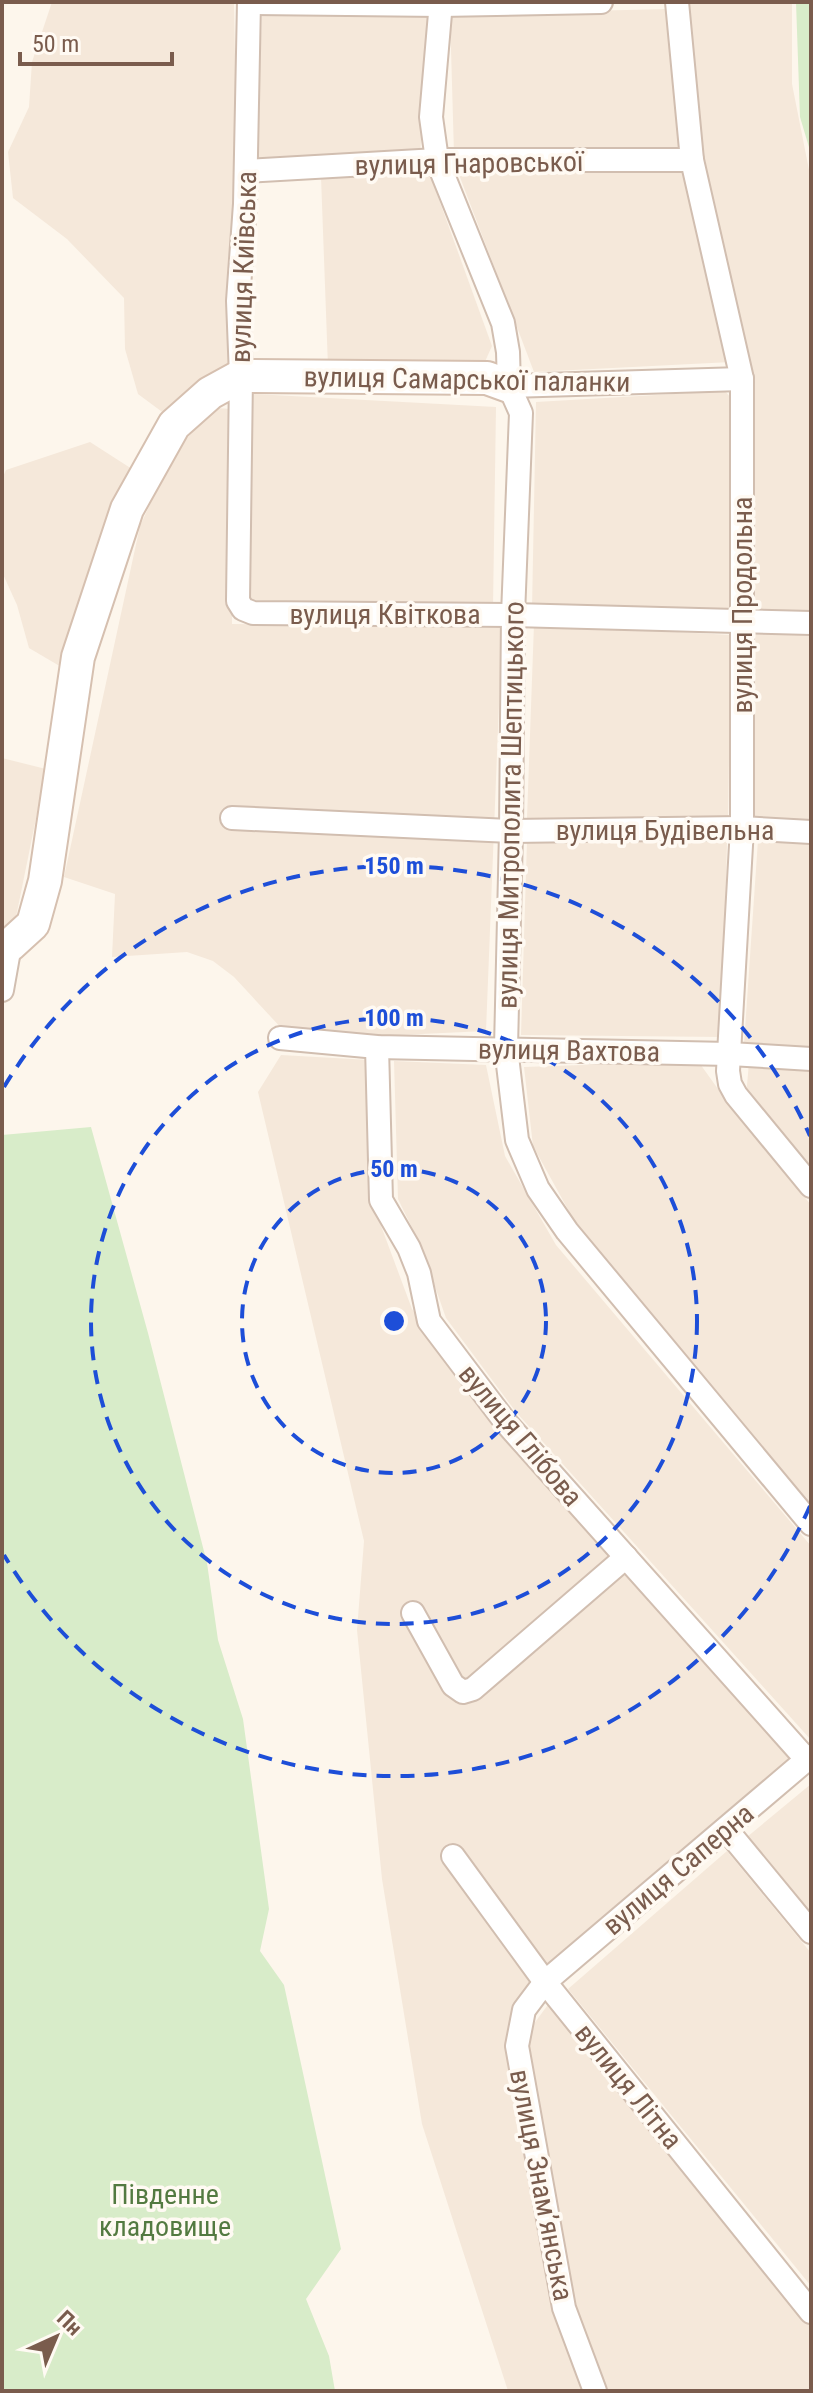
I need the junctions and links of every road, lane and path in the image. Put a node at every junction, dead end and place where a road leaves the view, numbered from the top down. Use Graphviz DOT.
graph roads {
  1 [pos="601,2"];
  2 [pos="677,2"];
  3 [pos="249,3"];
  4 [pos="441,4"];
  5 [pos="437,160"];
  6 [pos="692,160"];
  7 [pos="246,171"];
  8 [pos="241,376"];
  9 [pos="742,379"];
  10 [pos="509,386"];
  11 [pos="513,615"];
  12 [pos="742,621"];
  13 [pos="811,623"];
  14 [pos="232,818"];
  15 [pos="742,828"];
  16 [pos="511,831"];
  17 [pos="811,832"];
  18 [pos="6,946"];
  19 [pos="2,990"];
  20 [pos="280,1038"];
  21 [pos="377,1047"];
  22 [pos="506,1048"];
  23 [pos="730,1054"];
  24 [pos="811,1059"];
  25 [pos="811,1186"];
  26 [pos="811,1524"];
  27 [pos="626,1557"];
  28 [pos="413,1613"];
  29 [pos="809,1758"];
  30 [pos="726,1829"];
  31 [pos="453,1856"];
  32 [pos="811,1932"];
  33 [pos="545,1982"];
  34 [pos="811,2312"];
  35 [pos="595,2391"];
  1 -- 4 [label="street"];
  2 -- 6 [label="street, вулиця Продольна"];
  3 -- 4 [label="street"];
  3 -- 7 [label="street, вулиця Київська"];
  4 -- 5 [label="street, вулиця Митрополита Шептицького"];
  5 -- 6 [label="street, вулиця Гнаровської"];
  5 -- 7 [label="street, вулиця Гнаровської"];
  5 -- 10 [label="street, вулиця Митрополита Шептицького"];
  6 -- 9 [label="street, вулиця Продольна"];
  7 -- 8 [label="street, вулиця Київська"];
  8 -- 10 [label="street, вулиця Самарської паланки"];
  8 -- 11 [label="street, вулиця Квіткова"];
  8 -- 18 [label="street, вулиця Київська"];
  9 -- 10 [label="street, вулиця Самарської паланки"];
  9 -- 12 [label="street, вулиця Продольна"];
  10 -- 11 [label="street, вулиця Митрополита Шептицького"];
  11 -- 12 [label="street, вулиця Квіткова"];
  11 -- 16 [label="street, вулиця Митрополита Шептицького"];
  12 -- 13 [label="street, вулиця Квіткова"];
  12 -- 15 [label="street, вулиця Продольна"];
  14 -- 16 [label="street, вулиця Будівельна"];
  15 -- 16 [label="street, вулиця Будівельна"];
  15 -- 17 [label="street, вулиця Будівельна"];
  15 -- 23 [label="street, вулиця Продольна"];
  16 -- 22 [label="street, вулиця Митрополита Шептицького"];
  18 -- 19 [label="street"];
  20 -- 21 [label="street, вулиця Вахтова"];
  21 -- 22 [label="street, вулиця Вахтова"];
  21 -- 27 [label="street, вулиця Глібова"];
  22 -- 23 [label="street, вулиця Вахтова"];
  22 -- 26 [label="street, вулиця Митрополита Шептицького"];
  23 -- 24 [label="street, вулиця Вахтова"];
  23 -- 25 [label="street, вулиця Продольна"];
  27 -- 28 [label="street"];
  27 -- 29 [label="street, вулиця Глібова"];
  29 -- 30 [label="street, вулиця Саперна"];
  30 -- 32 [label="street"];
  30 -- 33 [label="street, вулиця Саперна"];
  31 -- 33 [label="street, вулиця Літна"];
  33 -- 34 [label="street, вулиця Літна"];
  33 -- 35 [label="street, вулиця Знам’янська"];
}
